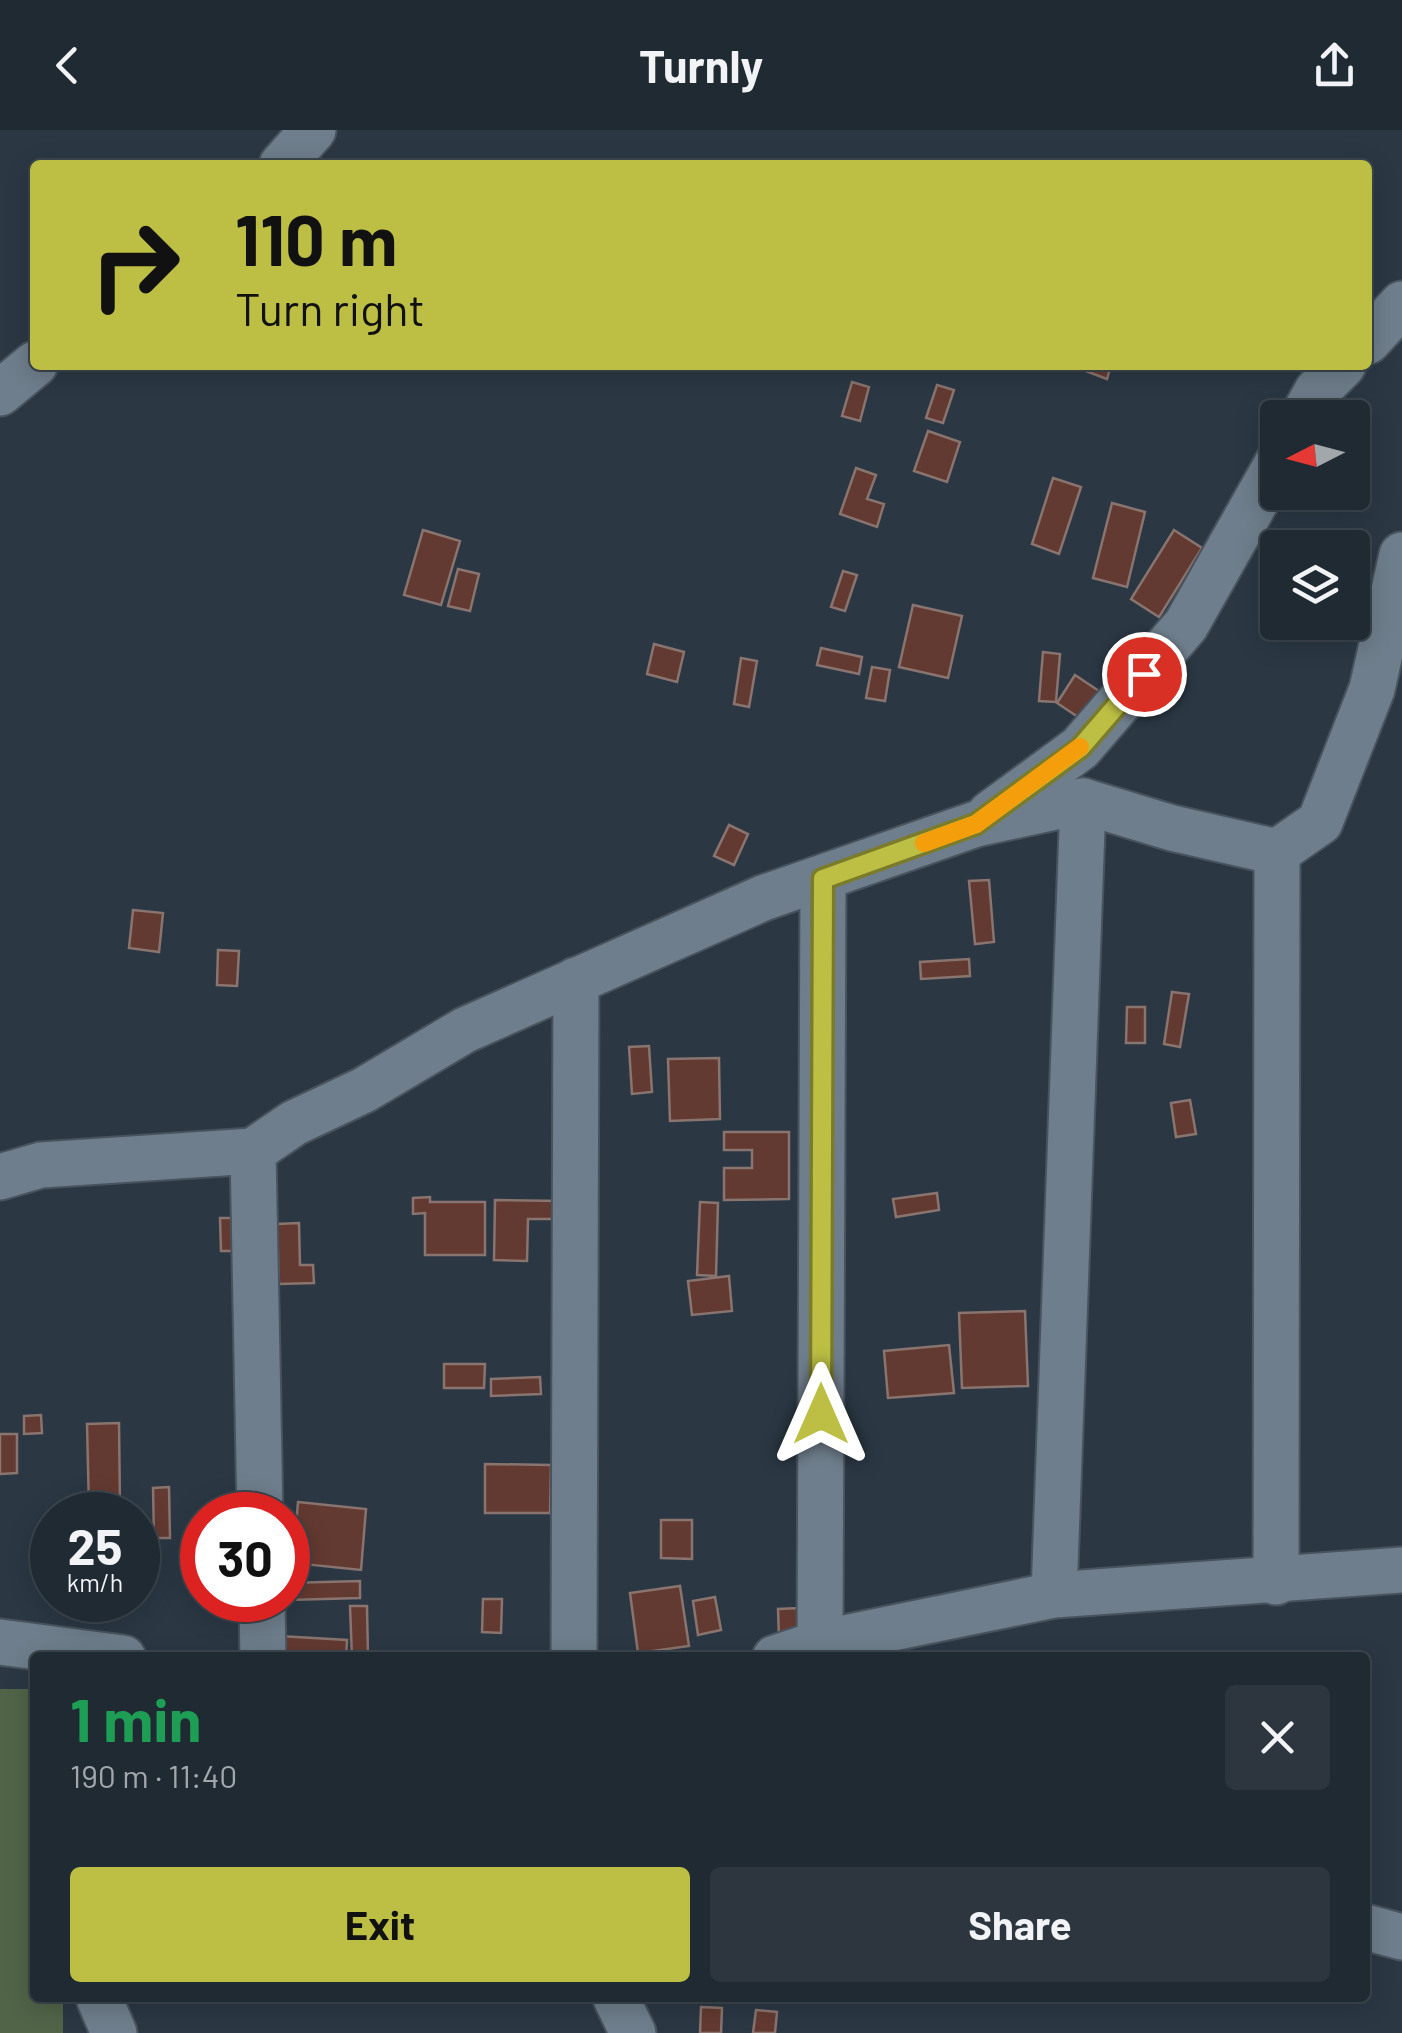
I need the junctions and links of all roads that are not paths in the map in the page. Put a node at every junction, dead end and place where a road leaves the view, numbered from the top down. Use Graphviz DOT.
graph roads {
  1 [pos="313,130"];
  2 [pos="286,160"];
  3 [pos="1402,304"];
  4 [pos="1372,336"];
  5 [pos="30,368"];
  6 [pos="1338,370"];
  7 [pos="0,393"];
  8 [pos="1312,400"];
  9 [pos="1260,494"];
  10 [pos="1402,554"];
  11 [pos="1083,801"];
  12 [pos="976,824"];
  13 [pos="1277,852"];
  14 [pos="823,879"];
  15 [pos="576,980"];
  16 [pos="253,1152"];
  17 [pos="0,1177"];
  18 [pos="260,1492"];
  19 [pos="1402,1570"];
  20 [pos="1276,1582"];
  21 [pos="1054,1595"];
  22 [pos="262,1622"];
  23 [pos="0,1642"];
  24 [pos="820,1643"];
  25 [pos="75,1652"];
  26 [pos="263,1652"];
  27 [pos="574,1652"];
  28 [pos="793,1652"];
  29 [pos="1370,1928"];
  30 [pos="1402,1937"];
  31 [pos="101,2002"];
  32 [pos="618,2002"];
  33 [pos="114,2033"];
  34 [pos="632,2033"];
  1 -- 2 [label="street"];
  3 -- 4 [label="street"];
  5 -- 7 [label="street"];
  6 -- 8 [label="street"];
  9 -- 12 [label="street"];
  10 -- 13 [label="street"];
  11 -- 12 [label="street"];
  11 -- 13 [label="street"];
  11 -- 21 [label="street"];
  12 -- 14 [label="street"];
  13 -- 20 [label="street"];
  14 -- 15 [label="street"];
  14 -- 24 [label="street"];
  15 -- 16 [label="street"];
  15 -- 27 [label="street"];
  16 -- 17 [label="street"];
  16 -- 18 [label="street"];
  19 -- 20 [label="street"];
  20 -- 21 [label="street"];
  21 -- 24 [label="street"];
  22 -- 26 [label="street"];
  23 -- 25 [label="street"];
  24 -- 28 [label="street"];
  29 -- 30 [label="street"];
  31 -- 33 [label="street"];
  32 -- 34 [label="street"];
}
